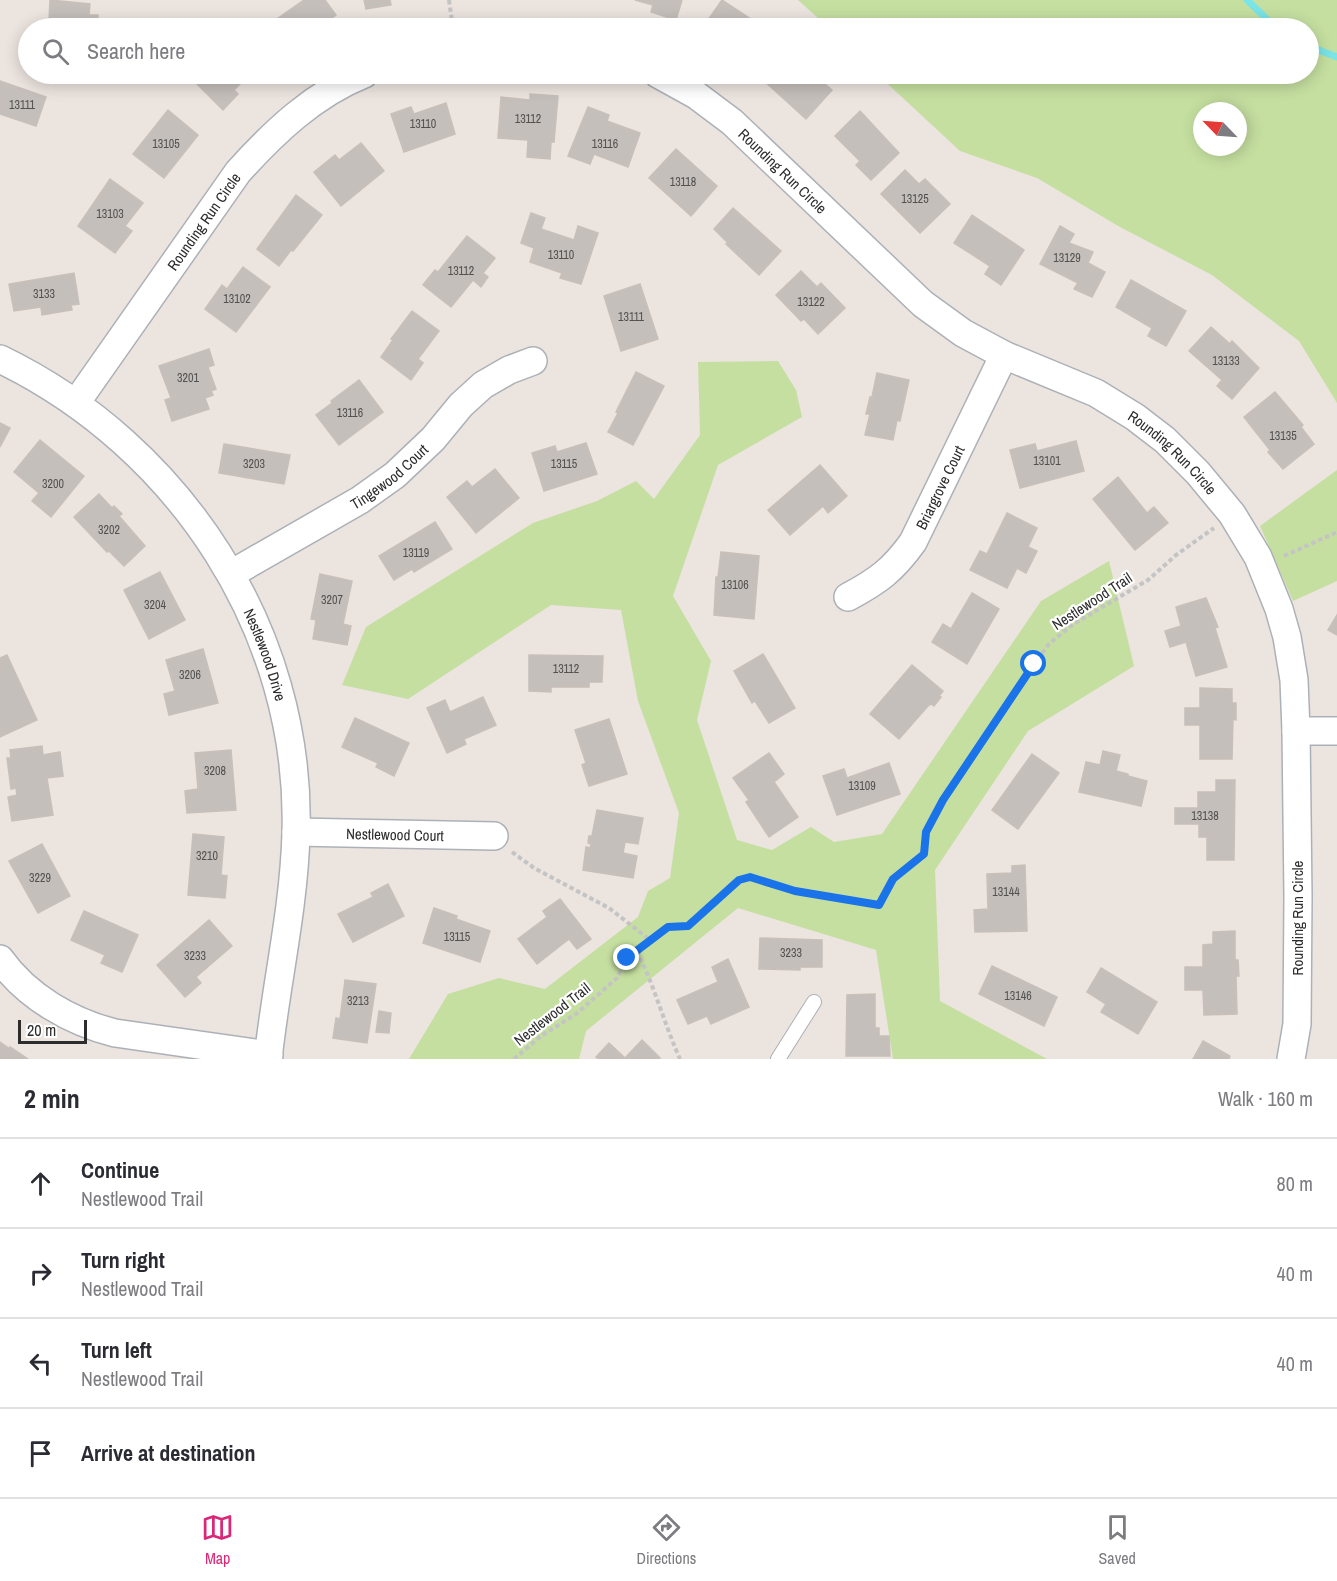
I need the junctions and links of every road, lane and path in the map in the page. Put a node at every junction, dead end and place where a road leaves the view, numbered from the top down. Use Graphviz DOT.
graph roads {
  1 [pos="449,0"];
  2 [pos="452,18"];
  3 [pos="346,84"];
  4 [pos="676,84"];
  5 [pos="1004,355"];
  6 [pos="0,359"];
  7 [pos="533,361"];
  8 [pos="76,403"];
  9 [pos="1232,514"];
  10 [pos="1337,532"];
  11 [pos="1262,567"];
  12 [pos="231,574"];
  13 [pos="848,597"];
  14 [pos="1296,730"];
  15 [pos="1337,731"];
  16 [pos="296,832"];
  17 [pos="494,836"];
  18 [pos="650,940"];
  19 [pos="637,951"];
  20 [pos="0,959"];
  21 [pos="814,1002"];
  22 [pos="268,1057"];
  23 [pos="514,1059"];
  24 [pos="680,1059"];
  25 [pos="778,1059"];
  26 [pos="1291,1059"];
  1 -- 2 [label="path"];
  3 -- 8 [label="street, Rounding Run Circle"];
  4 -- 5 [label="street, Rounding Run Circle"];
  5 -- 9 [label="street, Rounding Run Circle"];
  5 -- 13 [label="street, Briargrove Court"];
  6 -- 8 [label="street, Nestlewood Drive"];
  7 -- 12 [label="street, Tingewood Court"];
  8 -- 12 [label="street, Nestlewood Drive"];
  9 -- 11 [label="street, Rounding Run Circle"];
  9 -- 18 [label="path, Nestlewood Trail"];
  10 -- 11 [label="path"];
  11 -- 14 [label="street, Rounding Run Circle"];
  12 -- 16 [label="street, Nestlewood Drive"];
  14 -- 15 [label="street"];
  14 -- 26 [label="street, Rounding Run Circle"];
  16 -- 17 [label="street, Nestlewood Court"];
  16 -- 22 [label="street, Nestlewood Drive"];
  17 -- 18 [label="path"];
  18 -- 19 [label="path, Nestlewood Trail"];
  19 -- 23 [label="path, Nestlewood Trail"];
  19 -- 24 [label="path"];
  20 -- 22 [label="street"];
  21 -- 25 [label="lane"];
}
